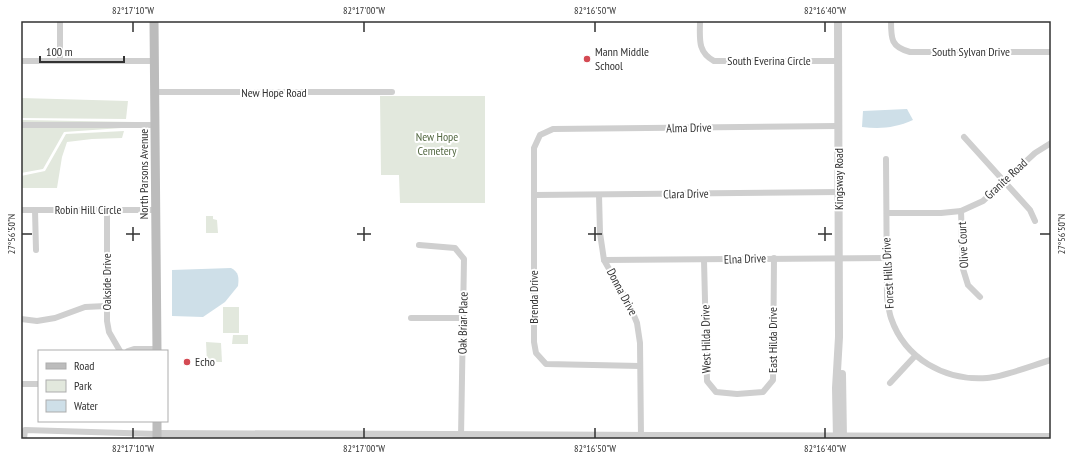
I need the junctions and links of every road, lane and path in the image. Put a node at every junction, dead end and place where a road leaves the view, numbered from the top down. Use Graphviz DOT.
graph roads {
  1 [pos="60,21"];
  2 [pos="154,21"];
  3 [pos="700,21"];
  4 [pos="838,21"];
  5 [pos="891,21"];
  6 [pos="1051,52"];
  7 [pos="21,61"];
  8 [pos="60,61"];
  9 [pos="155,61"];
  10 [pos="838,61"];
  11 [pos="155,92"];
  12 [pos="392,92"];
  13 [pos="21,125"];
  14 [pos="155,125"];
  15 [pos="838,126"];
  16 [pos="540,135"];
  17 [pos="964,137"];
  18 [pos="1051,143"];
  19 [pos="886,159"];
  20 [pos="1004,182"];
  21 [pos="839,192"];
  22 [pos="534,195"];
  23 [pos="600,195"];
  24 [pos="21,210"];
  25 [pos="35,210"];
  26 [pos="107,210"];
  27 [pos="156,210"];
  28 [pos="961,211"];
  29 [pos="886,213"];
  30 [pos="1035,221"];
  31 [pos="419,245"];
  32 [pos="36,250"];
  33 [pos="774,258"];
  34 [pos="839,258"];
  35 [pos="886,258"];
  36 [pos="604,260"];
  37 [pos="704,260"];
  38 [pos="980,297"];
  39 [pos="106,306"];
  40 [pos="411,318"];
  41 [pos="463,318"];
  42 [pos="21,319"];
  43 [pos="119,350"];
  44 [pos="131,350"];
  45 [pos="157,350"];
  46 [pos="915,356"];
  47 [pos="1051,360"];
  48 [pos="640,366"];
  49 [pos="890,383"];
  50 [pos="21,384"];
  51 [pos="38,384"];
  52 [pos="737,394"];
  53 [pos="157,422"];
  54 [pos="157,437"];
  55 [pos="461,437"];
  56 [pos="641,437"];
  57 [pos="840,437"];
  58 [pos="882,438"];
  59 [pos="965,438"];
  60 [pos="1048,438"];
  61 [pos="24,439"];
  1 -- 8 [label="street"];
  2 -- 9 [label="main road, North Parsons Avenue"];
  3 -- 10 [label="street, South Everina Circle"];
  4 -- 10 [label="street, Kingsway Road"];
  5 -- 6 [label="street, South Sylvan Drive"];
  7 -- 8 [label="street"];
  8 -- 9 [label="street"];
  9 -- 11 [label="main road, North Parsons Avenue"];
  10 -- 15 [label="street, Kingsway Road"];
  11 -- 12 [label="street, New Hope Road"];
  11 -- 14 [label="main road, North Parsons Avenue"];
  13 -- 14 [label="street"];
  14 -- 27 [label="main road, North Parsons Avenue"];
  15 -- 16 [label="street, Alma Drive"];
  15 -- 21 [label="street, Kingsway Road"];
  16 -- 22 [label="street, Brenda Drive"];
  17 -- 20 [label="street"];
  18 -- 20 [label="street, Granite Road"];
  19 -- 29 [label="street, Forest Hills Drive"];
  20 -- 28 [label="street, Granite Road"];
  20 -- 30 [label="street"];
  21 -- 23 [label="street, Clara Drive"];
  21 -- 34 [label="street, Kingsway Road"];
  22 -- 23 [label="street, Clara Drive"];
  22 -- 48 [label="street, Brenda Drive"];
  23 -- 36 [label="street, Donna Drive"];
  24 -- 25 [label="street, Robin Hill Circle"];
  25 -- 26 [label="street, Robin Hill Circle"];
  25 -- 32 [label="street"];
  26 -- 27 [label="street, Robin Hill Circle"];
  26 -- 39 [label="street, Oakside Drive"];
  27 -- 45 [label="main road, North Parsons Avenue"];
  28 -- 29 [label="street, Granite Road"];
  28 -- 38 [label="street, Olive Court"];
  29 -- 35 [label="street, Forest Hills Drive"];
  31 -- 41 [label="street, Oak Briar Place"];
  33 -- 34 [label="street, Elna Drive"];
  33 -- 37 [label="street, Elna Drive"];
  33 -- 52 [label="street, East Hilda Drive"];
  34 -- 35 [label="street, Elna Drive"];
  34 -- 57 [label="street, Kingsway Road"];
  35 -- 46 [label="street, Forest Hills Drive"];
  36 -- 37 [label="street, Elna Drive"];
  36 -- 48 [label="street, Donna Drive"];
  37 -- 52 [label="street, West Hilda Drive"];
  39 -- 42 [label="street"];
  39 -- 43 [label="street, Oakside Drive"];
  40 -- 41 [label="street"];
  41 -- 55 [label="street, Oak Briar Place"];
  44 -- 45 [label="street"];
  46 -- 47 [label="street, Forest Hills Drive"];
  46 -- 49 [label="street"];
  48 -- 56 [label="street, Donna Drive"];
  50 -- 51 [label="street"];
  53 -- 54 [label="main road"];
  54 -- 55 [label="street"];
  54 -- 61 [label="street"];
  55 -- 56 [label="street"];
  56 -- 57 [label="street"];
  57 -- 58 [label="street"];
  58 -- 59 [label="street"];
  59 -- 60 [label="street"];
}
